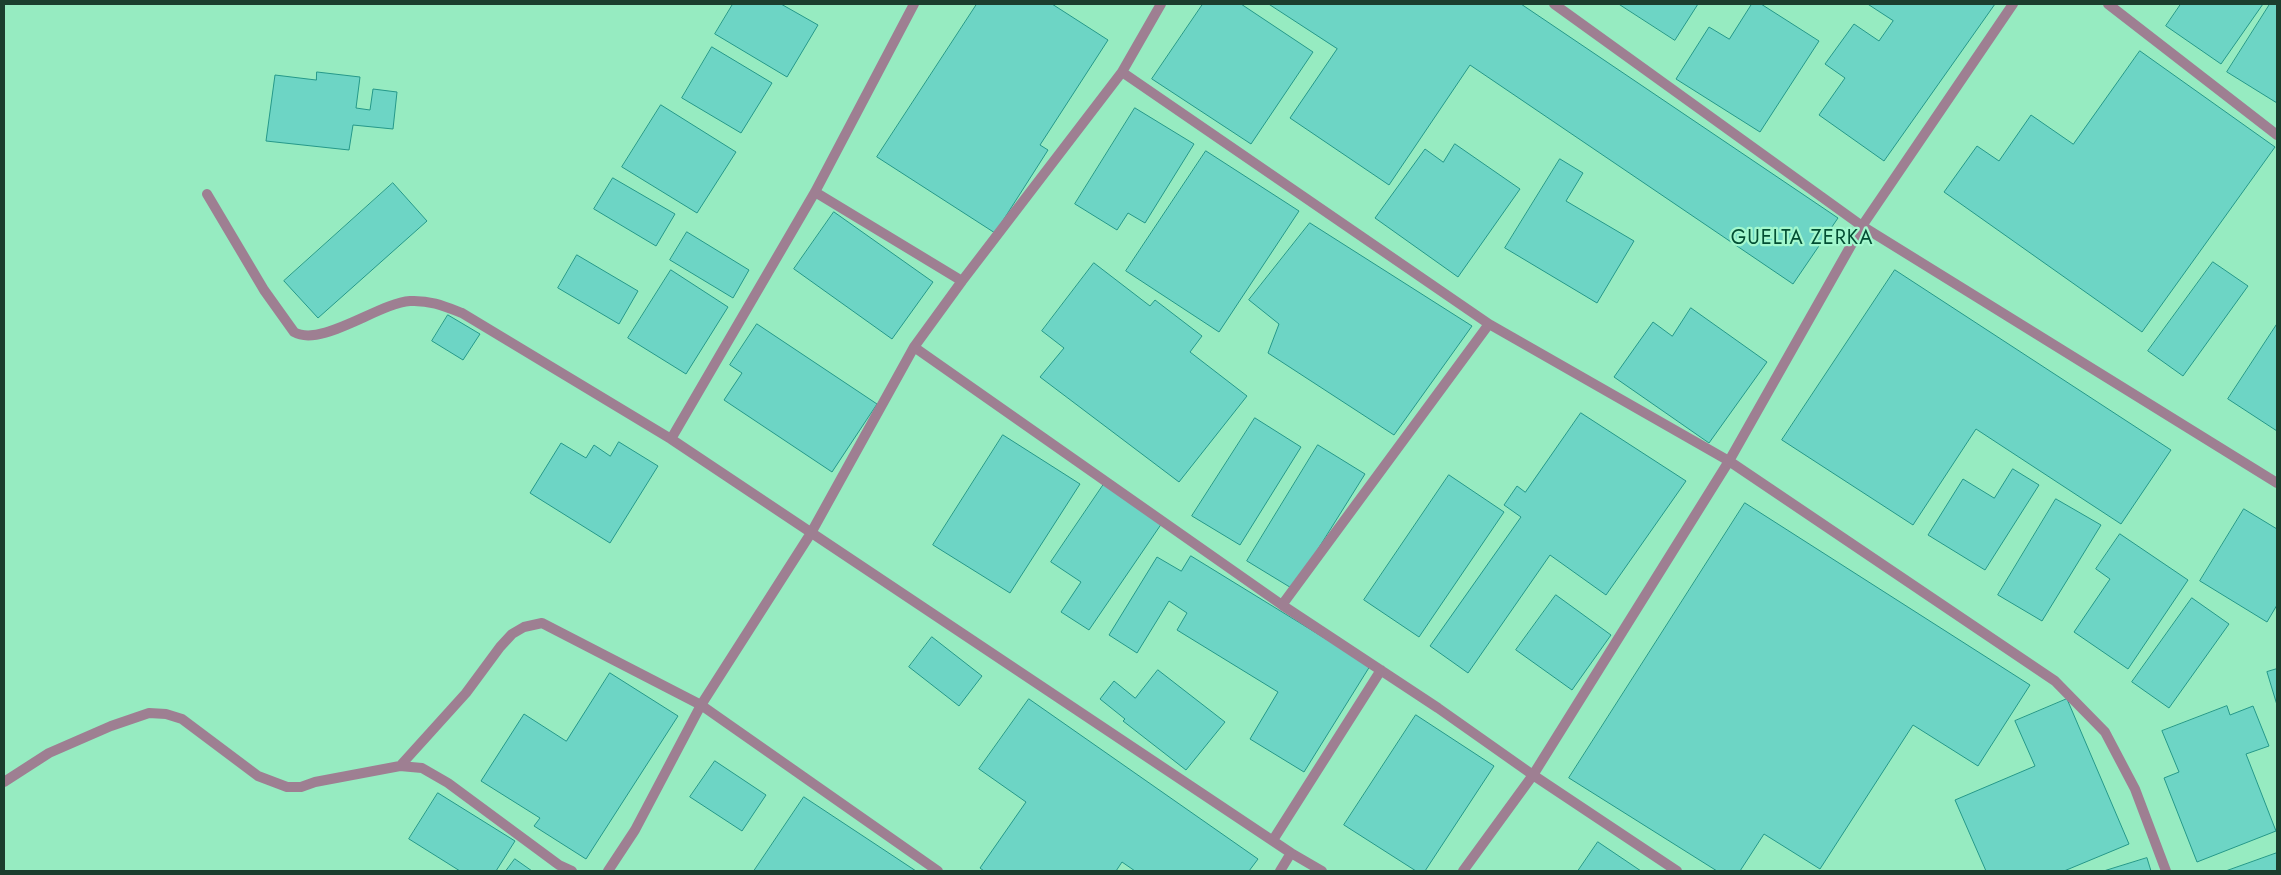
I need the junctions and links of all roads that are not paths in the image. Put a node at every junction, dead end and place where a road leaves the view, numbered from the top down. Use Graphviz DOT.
graph roads {
  1 [pos="914,4"];
  2 [pos="1160,4"];
  3 [pos="1554,4"];
  4 [pos="2012,4"];
  5 [pos="2108,4"];
  6 [pos="1122,72"];
  7 [pos="2277,134"];
  8 [pos="815,192"];
  9 [pos="207,194"];
  10 [pos="1862,226"];
  11 [pos="962,281"];
  12 [pos="1489,324"];
  13 [pos="914,347"];
  14 [pos="671,439"];
  15 [pos="1729,461"];
  16 [pos="2277,483"];
  17 [pos="811,533"];
  18 [pos="1282,605"];
  19 [pos="1381,670"];
  20 [pos="701,705"];
  21 [pos="400,766"];
  22 [pos="1533,774"];
  23 [pos="4,782"];
  24 [pos="1273,840"];
  25 [pos="1291,853"];
  26 [pos="572,871"];
  27 [pos="608,871"];
  28 [pos="938,871"];
  29 [pos="1280,871"];
  30 [pos="1322,871"];
  31 [pos="1463,871"];
  32 [pos="1677,871"];
  33 [pos="2166,871"];
  1 -- 8 [label="street"];
  2 -- 6 [label="street"];
  3 -- 10 [label="street"];
  4 -- 10 [label="street"];
  5 -- 7 [label="street"];
  6 -- 11 [label="street"];
  6 -- 12 [label="street"];
  8 -- 11 [label="street"];
  8 -- 14 [label="street"];
  9 -- 14 [label="street"];
  10 -- 15 [label="street"];
  10 -- 16 [label="street"];
  11 -- 13 [label="street"];
  12 -- 15 [label="street"];
  12 -- 18 [label="street"];
  13 -- 17 [label="street"];
  13 -- 18 [label="street"];
  14 -- 17 [label="street"];
  15 -- 22 [label="street"];
  15 -- 33 [label="street"];
  17 -- 20 [label="street"];
  17 -- 24 [label="street"];
  18 -- 19 [label="street"];
  19 -- 22 [label="street"];
  19 -- 24 [label="street"];
  20 -- 21 [label="street"];
  20 -- 27 [label="street"];
  20 -- 28 [label="street"];
  21 -- 23 [label="street"];
  21 -- 26 [label="street"];
  22 -- 31 [label="street"];
  22 -- 32 [label="street"];
  24 -- 25 [label="street"];
  25 -- 29 [label="street"];
  25 -- 30 [label="street"];
}
